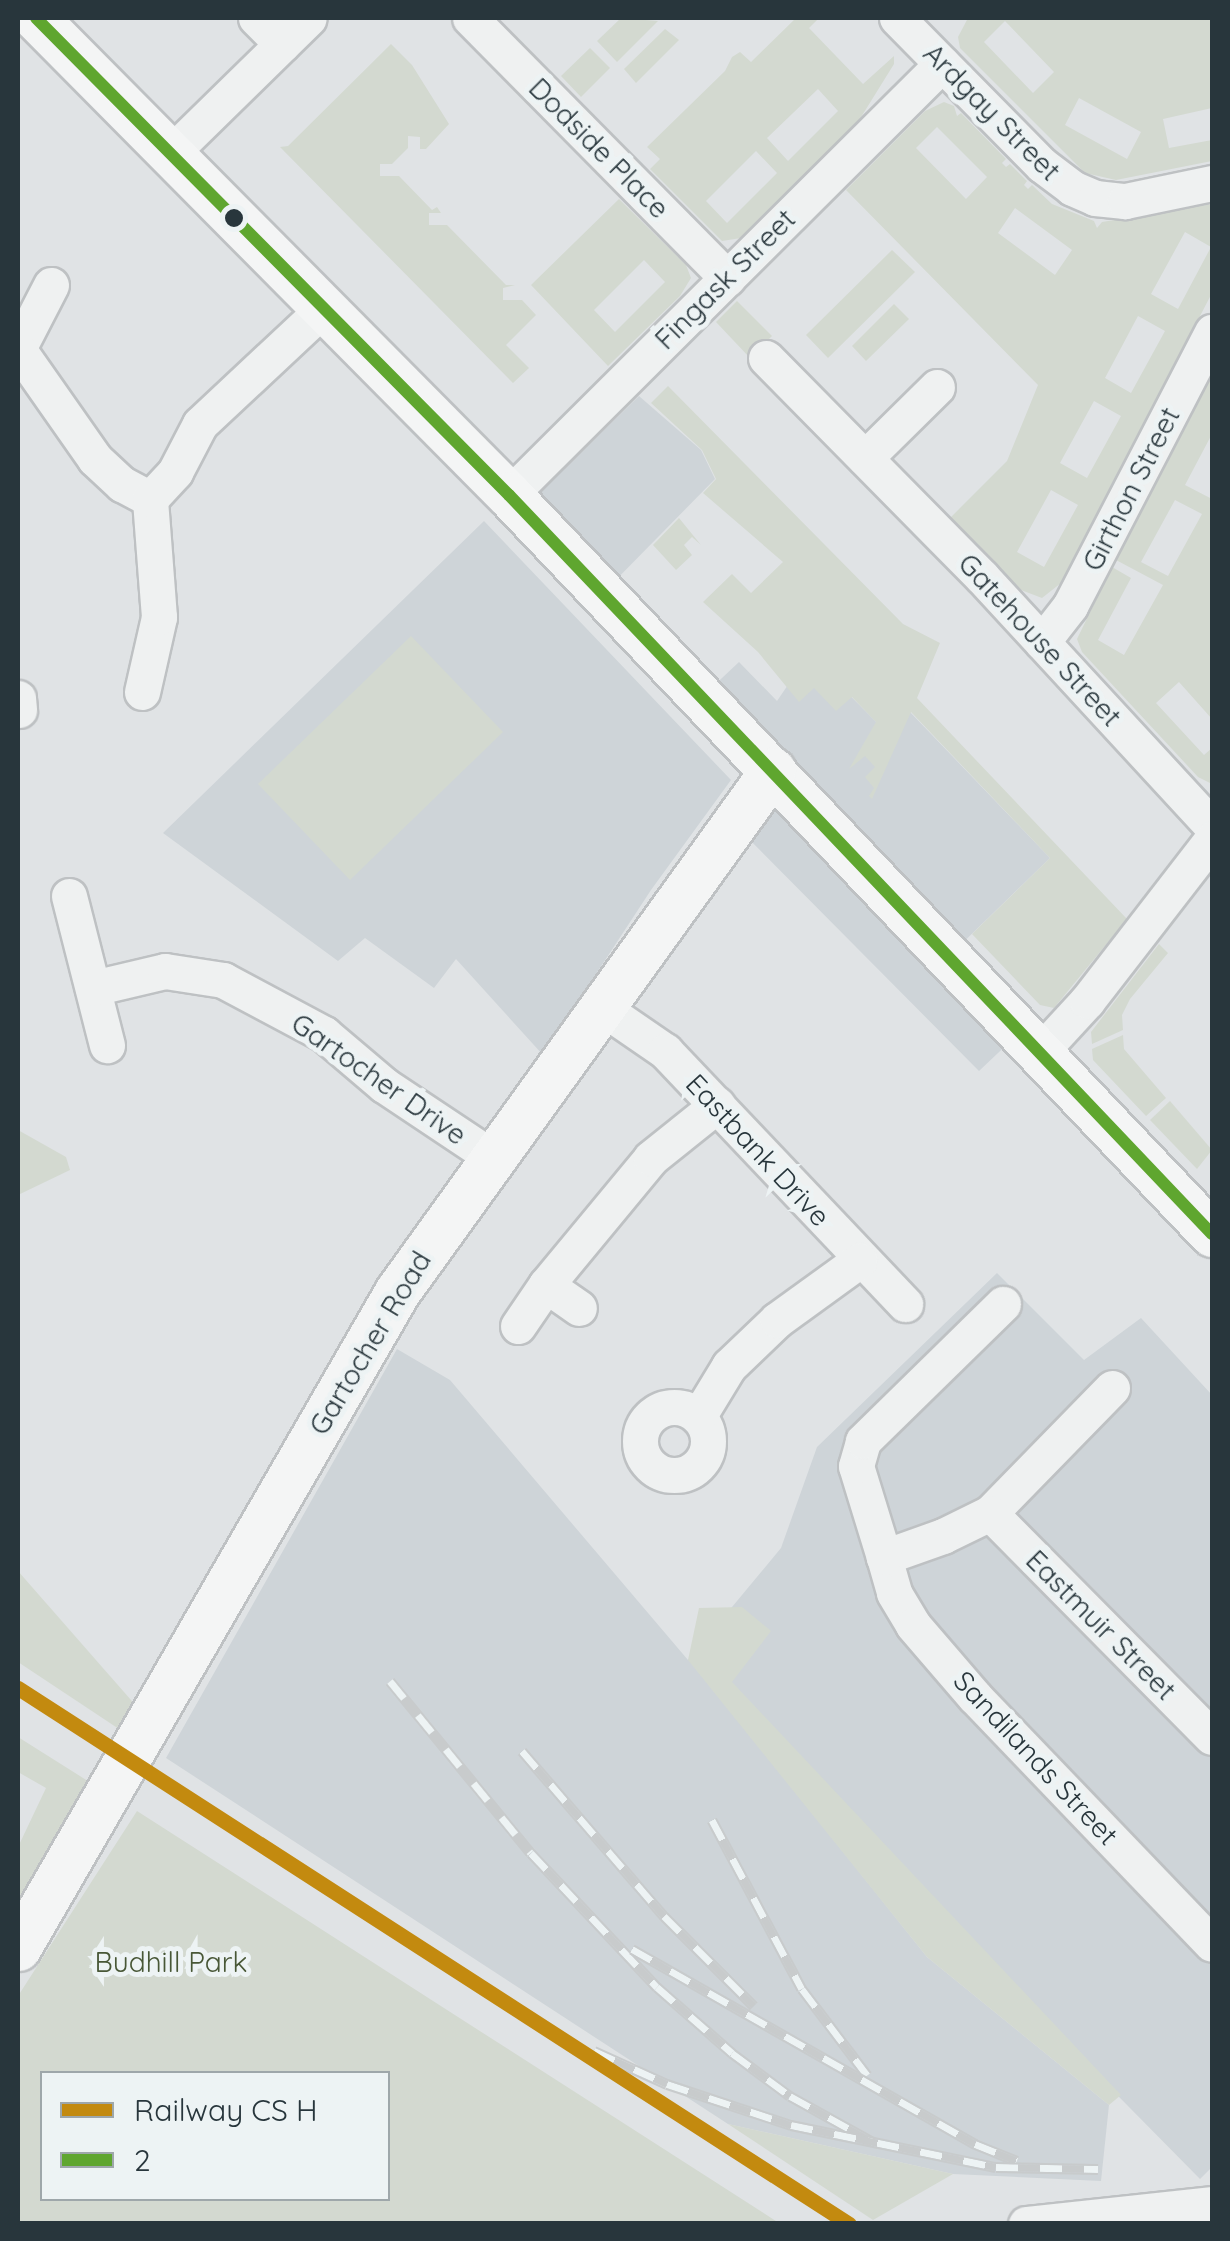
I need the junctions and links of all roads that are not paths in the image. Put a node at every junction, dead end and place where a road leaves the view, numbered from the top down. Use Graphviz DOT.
graph roads {
  1 [pos="36,18"];
  2 [pos="256,18"];
  3 [pos="309,18"];
  4 [pos="470,18"];
  5 [pos="914,24"];
  6 [pos="282,44"];
  7 [pos="942,64"];
  8 [pos="170,154"];
  9 [pos="1212,183"];
  10 [pos="727,278"];
  11 [pos="51,285"];
  12 [pos="322,309"];
  13 [pos="1212,332"];
  14 [pos="766,358"];
  15 [pos="938,387"];
  16 [pos="866,458"];
  17 [pos="508,496"];
  18 [pos="150,499"];
  19 [pos="1042,642"];
  20 [pos="142,692"];
  21 [pos="773,770"];
  22 [pos="1212,826"];
  23 [pos="1212,839"];
  24 [pos="69,896"];
  25 [pos="94,988"];
  26 [pos="601,1008"];
  27 [pos="107,1046"];
  28 [pos="1040,1052"];
  29 [pos="717,1105"];
  30 [pos="492,1157"];
  31 [pos="1212,1234"];
  32 [pos="860,1260"];
  33 [pos="546,1284"];
  34 [pos="905,1304"];
  35 [pos="1003,1304"];
  36 [pos="579,1308"];
  37 [pos="518,1326"];
  38 [pos="1112,1388"];
  39 [pos="698,1417"];
  40 [pos="990,1513"];
  41 [pos="884,1557"];
  42 [pos="1212,1737"];
  43 [pos="19,1941"];
  44 [pos="1212,1944"];
  45 [pos="1212,2204"];
  46 [pos="1026,2224"];
  1 -- 8 [label="main road"];
  2 -- 6 [label="street"];
  3 -- 6 [label="street"];
  4 -- 10 [label="street, Dodside Place"];
  5 -- 7 [label="street, Ardgay Street"];
  6 -- 8 [label="street"];
  7 -- 9 [label="street, Ardgay Street"];
  7 -- 10 [label="street, Fingask Street"];
  8 -- 12 [label="main road"];
  10 -- 17 [label="street, Fingask Street"];
  11 -- 18 [label="street"];
  12 -- 17 [label="main road"];
  12 -- 18 [label="street"];
  13 -- 19 [label="street, Girthon Street"];
  14 -- 16 [label="street, Gatehouse Street"];
  15 -- 16 [label="street"];
  16 -- 19 [label="street, Gatehouse Street"];
  17 -- 21 [label="main road"];
  18 -- 20 [label="street"];
  19 -- 22 [label="street, Gatehouse Street"];
  21 -- 26 [label="main road, Gartocher Road"];
  21 -- 28 [label="main road"];
  23 -- 28 [label="street"];
  24 -- 25 [label="street"];
  25 -- 27 [label="street"];
  25 -- 30 [label="street, Gartocher Drive"];
  26 -- 29 [label="street, Eastbank Drive"];
  26 -- 30 [label="main road, Gartocher Road"];
  28 -- 31 [label="main road"];
  29 -- 32 [label="street, Eastbank Drive"];
  29 -- 33 [label="street"];
  30 -- 43 [label="main road, Gartocher Road"];
  32 -- 34 [label="street, Eastbank Drive"];
  32 -- 39 [label="street"];
  33 -- 36 [label="street"];
  33 -- 37 [label="street"];
  35 -- 41 [label="street, Sandilands Street"];
  38 -- 40 [label="street"];
  40 -- 41 [label="street"];
  40 -- 42 [label="street, Eastmuir Street"];
  41 -- 44 [label="street, Sandilands Street"];
  45 -- 46 [label="street"];
}
